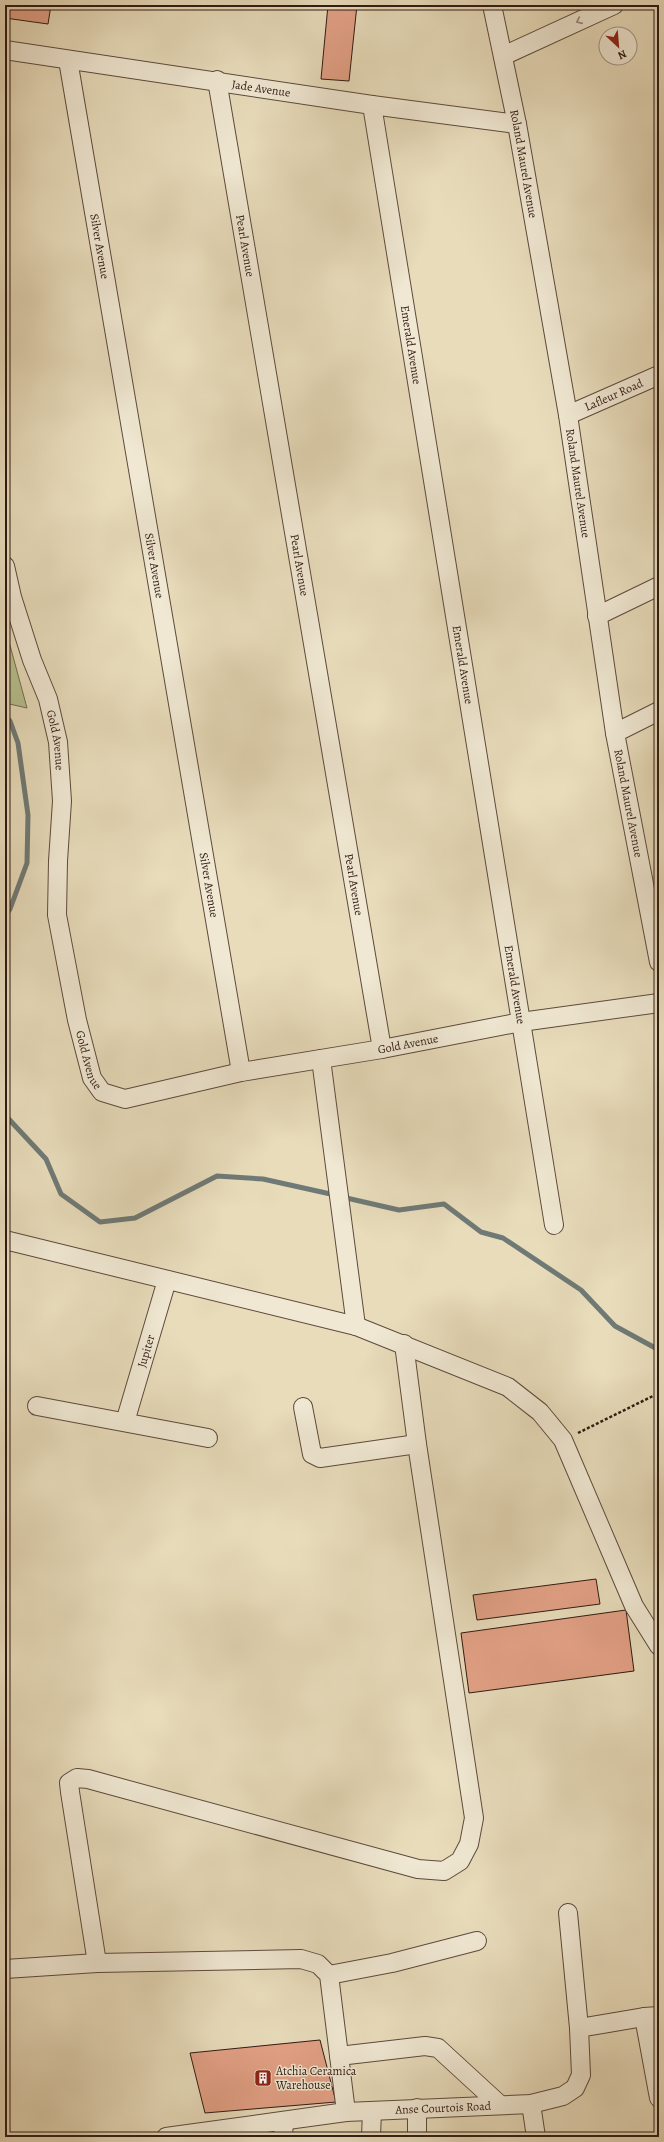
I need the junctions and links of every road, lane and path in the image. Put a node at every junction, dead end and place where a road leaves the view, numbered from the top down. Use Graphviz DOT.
graph roads {
  1 [pos="492,5"];
  2 [pos="614,5"];
  3 [pos="5,50"];
  4 [pos="503,56"];
  5 [pos="68,60"];
  6 [pos="217,80"];
  7 [pos="372,105"];
  8 [pos="517,124"];
  9 [pos="659,375"];
  10 [pos="568,415"];
  11 [pos="5,566"];
  12 [pos="659,586"];
  13 [pos="598,616"];
  14 [pos="659,711"];
  15 [pos="615,732"];
  16 [pos="659,962"];
  17 [pos="659,1003"];
  18 [pos="521,1022"];
  19 [pos="382,1049"];
  20 [pos="321,1059"];
  21 [pos="241,1072"];
  22 [pos="554,1225"];
  23 [pos="5,1240"];
  24 [pos="167,1280"];
  25 [pos="356,1326"];
  26 [pos="404,1344"];
  27 [pos="659,1393"];
  28 [pos="37,1406"];
  29 [pos="303,1407"];
  30 [pos="124,1422"];
  31 [pos="208,1438"];
  32 [pos="563,1440"];
  33 [pos="417,1444"];
  34 [pos="659,1646"];
  35 [pos="568,1912"];
  36 [pos="477,1941"];
  37 [pos="97,1963"];
  38 [pos="5,1969"];
  39 [pos="329,1975"];
  40 [pos="652,2017"];
  41 [pos="579,2028"];
  42 [pos="339,2056"];
  43 [pos="659,2098"];
  44 [pos="499,2104"];
  45 [pos="531,2104"];
  46 [pos="418,2108"];
  47 [pos="372,2111"];
  48 [pos="346,2112"];
  49 [pos="283,2129"];
  50 [pos="166,2137"];
  51 [pos="371,2137"];
  52 [pos="417,2137"];
  53 [pos="536,2137"];
  1 -- 4 [label="street, Roland Maurel Avenue"];
  2 -- 4 [label="street, one-way"];
  3 -- 5 [label="street, Jade Avenue"];
  4 -- 8 [label="street, Roland Maurel Avenue"];
  5 -- 6 [label="street, Jade Avenue"];
  5 -- 21 [label="street, Silver Avenue"];
  6 -- 7 [label="street, Jade Avenue"];
  6 -- 19 [label="street, Pearl Avenue"];
  7 -- 8 [label="street, Jade Avenue"];
  7 -- 18 [label="street, Emerald Avenue"];
  8 -- 10 [label="street, Roland Maurel Avenue"];
  9 -- 10 [label="street, Lafleur Road"];
  10 -- 13 [label="street, Roland Maurel Avenue"];
  11 -- 21 [label="street, Gold Avenue"];
  12 -- 13 [label="street"];
  13 -- 15 [label="street, Roland Maurel Avenue"];
  14 -- 15 [label="street"];
  15 -- 16 [label="street, Roland Maurel Avenue"];
  17 -- 18 [label="street, Gold Avenue"];
  18 -- 19 [label="street, Gold Avenue"];
  18 -- 22 [label="street, Emerald Avenue"];
  19 -- 20 [label="street, Gold Avenue"];
  20 -- 21 [label="street, Gold Avenue"];
  20 -- 25 [label="street"];
  23 -- 24 [label="street"];
  24 -- 25 [label="street"];
  24 -- 30 [label="street, Jupiter"];
  25 -- 26 [label="street"];
  26 -- 32 [label="street"];
  26 -- 33 [label="street"];
  27 -- 32 [label="path"];
  28 -- 30 [label="street"];
  29 -- 33 [label="street"];
  30 -- 31 [label="street"];
  32 -- 34 [label="street"];
  33 -- 37 [label="street"];
  35 -- 41 [label="street, Anse Courtois Road"];
  36 -- 39 [label="street"];
  37 -- 38 [label="street"];
  37 -- 39 [label="street"];
  39 -- 42 [label="street"];
  40 -- 41 [label="street"];
  40 -- 43 [label="street"];
  41 -- 45 [label="street, Anse Courtois Road"];
  42 -- 44 [label="street"];
  42 -- 48 [label="street"];
  44 -- 45 [label="street, Anse Courtois Road"];
  44 -- 46 [label="street, Anse Courtois Road"];
  45 -- 53 [label="street"];
  46 -- 47 [label="street, Anse Courtois Road"];
  46 -- 52 [label="street"];
  47 -- 48 [label="street, Anse Courtois Road"];
  47 -- 51 [label="street"];
  48 -- 49 [label="street, Anse Courtois Road"];
  49 -- 50 [label="street, Anse Courtois Road"];
}
